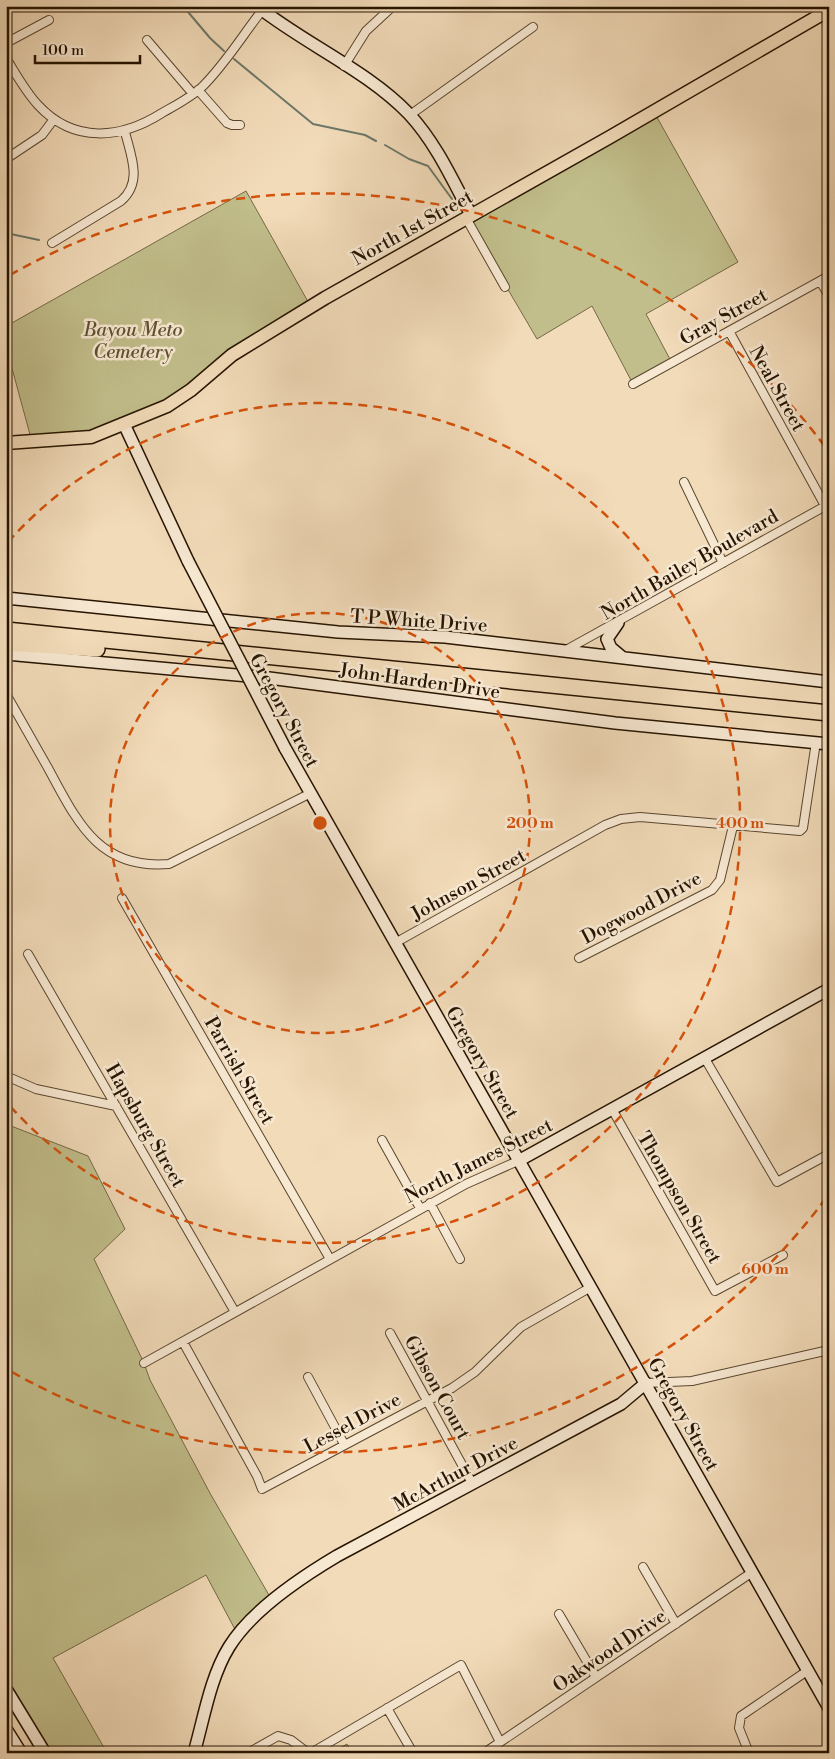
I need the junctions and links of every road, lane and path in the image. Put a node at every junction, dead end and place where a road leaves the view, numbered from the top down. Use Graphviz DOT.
graph roads {
  1 [pos="393,6"];
  2 [pos="262,8"];
  3 [pos="829,10"];
  4 [pos="48,20"];
  5 [pos="533,27"];
  6 [pos="147,40"];
  7 [pos="6,42"];
  8 [pos="6,58"];
  9 [pos="344,66"];
  10 [pos="196,92"];
  11 [pos="410,115"];
  12 [pos="54,119"];
  13 [pos="240,126"];
  14 [pos="126,132"];
  15 [pos="6,159"];
  16 [pos="468,217"];
  17 [pos="52,243"];
  18 [pos="829,276"];
  19 [pos="820,281"];
  20 [pos="505,287"];
  21 [pos="829,296"];
  22 [pos="729,331"];
  23 [pos="633,384"];
  24 [pos="124,424"];
  25 [pos="6,443"];
  26 [pos="684,482"];
  27 [pos="827,507"];
  28 [pos="723,563"];
  29 [pos="6,598"];
  30 [pos="618,623"];
  31 [pos="6,630"];
  32 [pos="6,643"];
  33 [pos="565,651"];
  34 [pos="6,654"];
  35 [pos="623,658"];
  36 [pos="829,682"];
  37 [pos="6,694"];
  38 [pos="829,713"];
  39 [pos="829,721"];
  40 [pos="816,742"];
  41 [pos="829,744"];
  42 [pos="309,794"];
  43 [pos="733,826"];
  44 [pos="122,898"];
  45 [pos="395,943"];
  46 [pos="28,954"];
  47 [pos="579,958"];
  48 [pos="829,989"];
  49 [pos="704,1057"];
  50 [pos="6,1076"];
  51 [pos="116,1106"];
  52 [pos="612,1109"];
  53 [pos="382,1140"];
  54 [pos="829,1154"];
  55 [pos="520,1160"];
  56 [pos="430,1203"];
  57 [pos="420,1208"];
  58 [pos="783,1255"];
  59 [pos="460,1259"];
  60 [pos="330,1260"];
  61 [pos="591,1287"];
  62 [pos="235,1312"];
  63 [pos="390,1333"];
  64 [pos="183,1342"];
  65 [pos="829,1350"];
  66 [pos="144,1363"];
  67 [pos="308,1377"];
  68 [pos="646,1383"];
  69 [pos="427,1401"];
  70 [pos="344,1444"];
  71 [pos="472,1483"];
  72 [pos="643,1567"];
  73 [pos="751,1573"];
  74 [pos="559,1614"];
  75 [pos="676,1624"];
  76 [pos="807,1671"];
  77 [pos="596,1677"];
  78 [pos="6,1689"];
  79 [pos="387,1708"];
  80 [pos="829,1708"];
  81 [pos="6,1728"];
  82 [pos="500,1742"];
  83 [pos="21,1753"];
  84 [pos="45,1753"];
  85 [pos="194,1753"];
  86 [pos="248,1753"];
  87 [pos="309,1753"];
  88 [pos="413,1753"];
  89 [pos="484,1753"];
  90 [pos="749,1753"];
  1 -- 9 [label="street"];
  2 -- 9 [label="street"];
  2 -- 10 [label="street"];
  3 -- 16 [label="main road, North 1st Street"];
  4 -- 7 [label="street"];
  5 -- 11 [label="street"];
  6 -- 10 [label="street"];
  8 -- 12 [label="street"];
  9 -- 11 [label="street"];
  10 -- 13 [label="street"];
  10 -- 14 [label="street"];
  11 -- 16 [label="street"];
  12 -- 14 [label="street"];
  12 -- 15 [label="street"];
  14 -- 17 [label="street"];
  16 -- 20 [label="street"];
  16 -- 24 [label="main road, North 1st Street"];
  18 -- 19 [label="street, Gray Street"];
  19 -- 21 [label="street"];
  19 -- 22 [label="street, Gray Street"];
  22 -- 23 [label="street, Gray Street"];
  22 -- 27 [label="street, Neal Street"];
  24 -- 25 [label="main road, North 1st Street"];
  24 -- 42 [label="street, Gregory Street, bridge"];
  26 -- 28 [label="street"];
  27 -- 28 [label="street, North Bailey Boulevard"];
  28 -- 30 [label="street, North Bailey Boulevard"];
  29 -- 33 [label="street, T P White Drive"];
  30 -- 33 [label="street, North Bailey Boulevard"];
  30 -- 35 [label="street"];
  31 -- 38 [label="highway"];
  32 -- 39 [label="highway"];
  33 -- 35 [label="street, T P White Drive"];
  34 -- 40 [label="street, John Harden Drive"];
  35 -- 36 [label="street, T P White Drive"];
  37 -- 42 [label="street"];
  40 -- 41 [label="street, John Harden Drive"];
  40 -- 43 [label="street, Johnson Street"];
  42 -- 45 [label="street, Gregory Street"];
  43 -- 45 [label="street, Johnson Street"];
  43 -- 47 [label="street, Dogwood Drive"];
  44 -- 60 [label="street, Parrish Street"];
  45 -- 55 [label="street, Gregory Street"];
  46 -- 51 [label="street, Hapsburg Street"];
  48 -- 49 [label="street, North James Street"];
  49 -- 52 [label="street, North James Street"];
  49 -- 54 [label="street"];
  50 -- 51 [label="street"];
  51 -- 62 [label="street, Hapsburg Street"];
  52 -- 55 [label="street, North James Street"];
  52 -- 58 [label="street, Thompson Street"];
  53 -- 57 [label="street"];
  55 -- 56 [label="street, North James Street"];
  55 -- 61 [label="street, Gregory Street"];
  56 -- 57 [label="street, North James Street"];
  56 -- 59 [label="street"];
  57 -- 60 [label="street, North James Street"];
  60 -- 62 [label="street, North James Street"];
  61 -- 68 [label="street, Gregory Street"];
  61 -- 69 [label="street, Lessel Drive"];
  62 -- 64 [label="street, North James Street"];
  63 -- 69 [label="street, Gibson Court"];
  64 -- 66 [label="street, North James Street"];
  64 -- 70 [label="street, Lessel Drive"];
  65 -- 68 [label="street"];
  67 -- 70 [label="street"];
  68 -- 71 [label="street, McArthur Drive"];
  68 -- 73 [label="street, Gregory Street"];
  69 -- 70 [label="street, Lessel Drive"];
  69 -- 71 [label="street, Gibson Court"];
  71 -- 85 [label="street, McArthur Drive"];
  72 -- 75 [label="street"];
  73 -- 75 [label="street, Oakwood Drive"];
  73 -- 76 [label="street, Gregory Street"];
  74 -- 77 [label="street"];
  75 -- 77 [label="street, Oakwood Drive"];
  76 -- 80 [label="street, Gregory Street"];
  76 -- 90 [label="street"];
  77 -- 82 [label="street, Oakwood Drive"];
  78 -- 84 [label="street"];
  79 -- 82 [label="street"];
  79 -- 87 [label="street"];
  79 -- 88 [label="street"];
  81 -- 83 [label="street"];
  82 -- 89 [label="street, Oakwood Drive"];
  86 -- 87 [label="street"];
}
